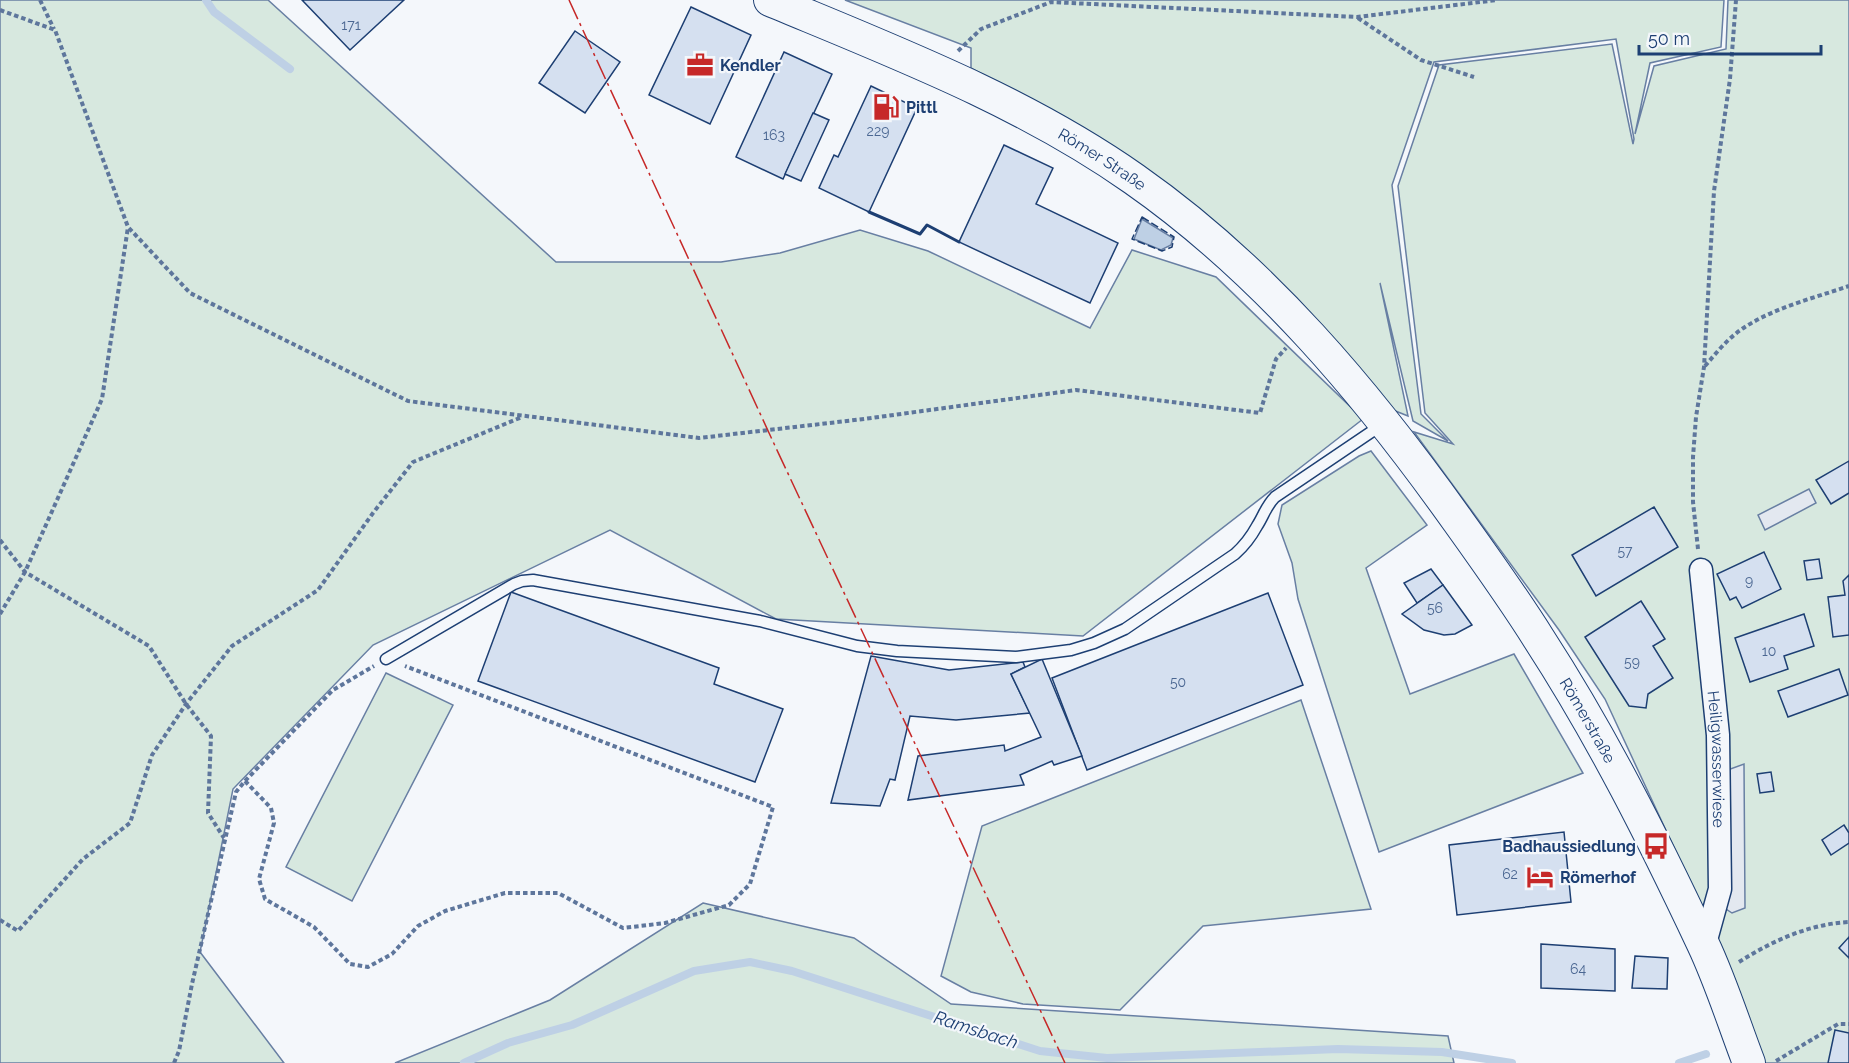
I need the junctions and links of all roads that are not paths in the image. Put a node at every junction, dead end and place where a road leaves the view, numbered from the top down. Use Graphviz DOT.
graph roads {
  1 [pos="770,0"];
  2 [pos="1378,415"];
  3 [pos="1701,570"];
  4 [pos="386,659"];
  5 [pos="1704,947"];
  6 [pos="1749,1063"];
  1 -- 2 [label="main road, Römer Straße"];
  2 -- 4 [label="lane"];
  2 -- 5 [label="main road, Römerstraße"];
  3 -- 5 [label="street, Heiligwasserwiese"];
  5 -- 6 [label="main road, Römerstraße"];
}
